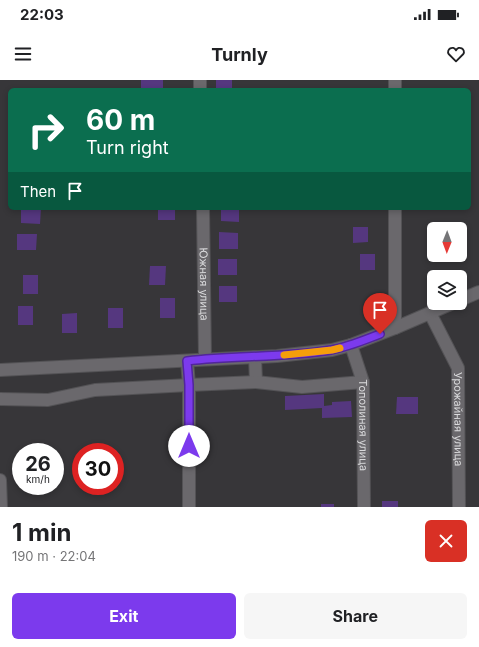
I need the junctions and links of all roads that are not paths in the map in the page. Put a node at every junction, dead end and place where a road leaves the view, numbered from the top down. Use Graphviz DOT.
graph roads {
  1 [pos="202,210"];
  2 [pos="395,210"];
  3 [pos="479,292"];
  4 [pos="467,297"];
  5 [pos="437,310"];
  6 [pos="430,313"];
  7 [pos="395,328"];
  8 [pos="351,345"];
  9 [pos="255,357"];
  10 [pos="206,359"];
  11 [pos="187,361"];
  12 [pos="0,370"];
  13 [pos="256,382"];
  14 [pos="363,382"];
  15 [pos="189,385"];
  16 [pos="0,399"];
  17 [pos="0,480"];
  18 [pos="1,507"];
  19 [pos="188,507"];
  20 [pos="364,507"];
  21 [pos="459,507"];
  1 -- 10 [label="street, Южная улица"];
  2 -- 7 [label="street"];
  3 -- 4 [label="street"];
  5 -- 6 [label="street"];
  6 -- 7 [label="street"];
  6 -- 21 [label="street, Урожайная улица"];
  7 -- 8 [label="street"];
  8 -- 9 [label="street"];
  8 -- 14 [label="street, Тополиная улица"];
  9 -- 10 [label="street"];
  9 -- 13 [label="street"];
  10 -- 11 [label="street"];
  11 -- 12 [label="street"];
  11 -- 15 [label="street"];
  13 -- 14 [label="street"];
  13 -- 15 [label="street"];
  14 -- 20 [label="street, Тополиная улица"];
  15 -- 16 [label="street"];
  15 -- 19 [label="street"];
  17 -- 18 [label="street"];
}
